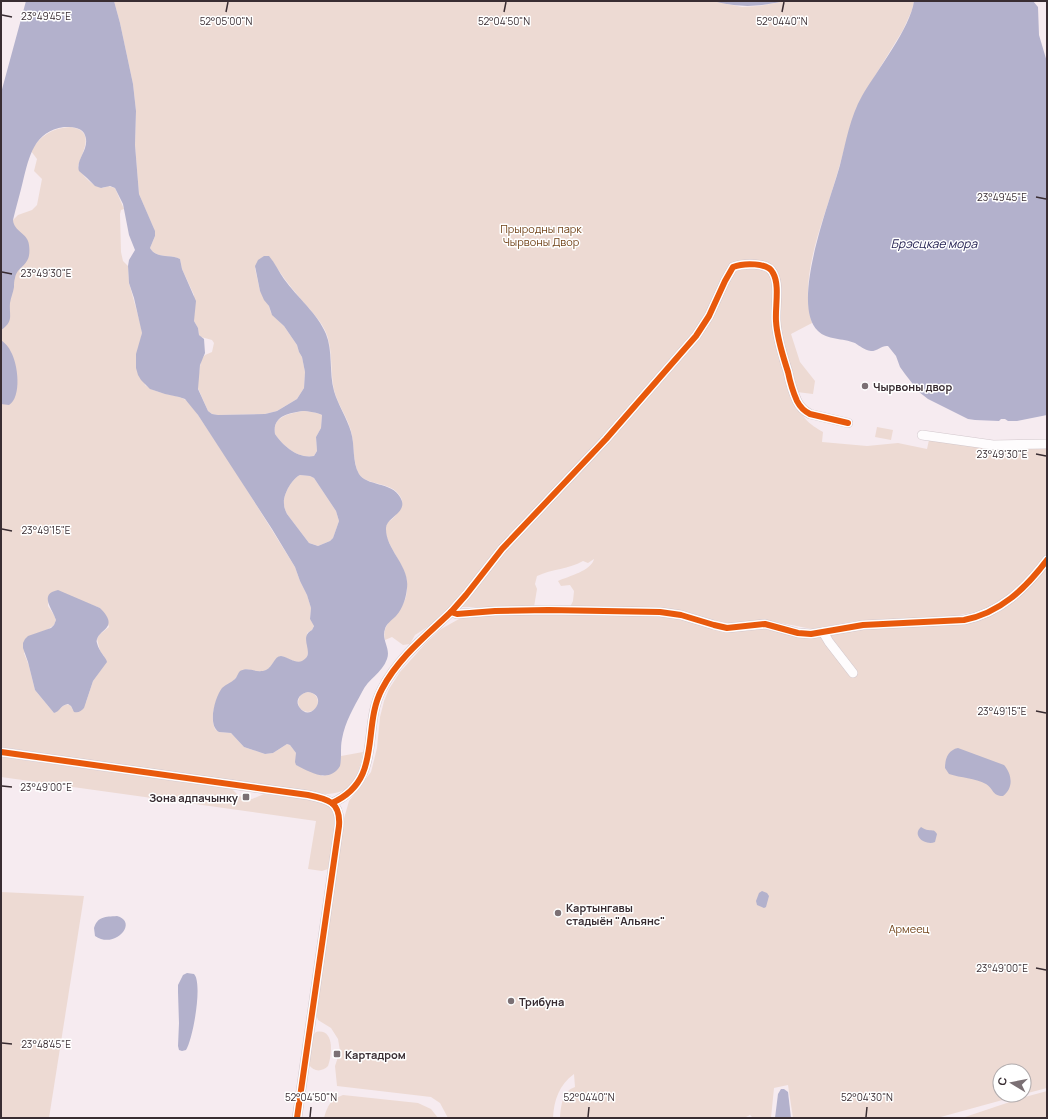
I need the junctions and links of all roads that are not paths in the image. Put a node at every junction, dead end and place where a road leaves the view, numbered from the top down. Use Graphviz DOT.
graph roads {
  1 [pos="848,423"];
  2 [pos="922,436"];
  3 [pos="1045,442"];
  4 [pos="1047,560"];
  5 [pos="451,612"];
  6 [pos="823,632"];
  7 [pos="854,673"];
  8 [pos="1,752"];
  9 [pos="332,803"];
  10 [pos="297,1118"];
  1 -- 5 [label="street"];
  2 -- 3 [label="street"];
  4 -- 6 [label="street"];
  5 -- 6 [label="street"];
  5 -- 9 [label="street"];
  6 -- 7 [label="street"];
  8 -- 9 [label="street"];
  9 -- 10 [label="street"];
}
